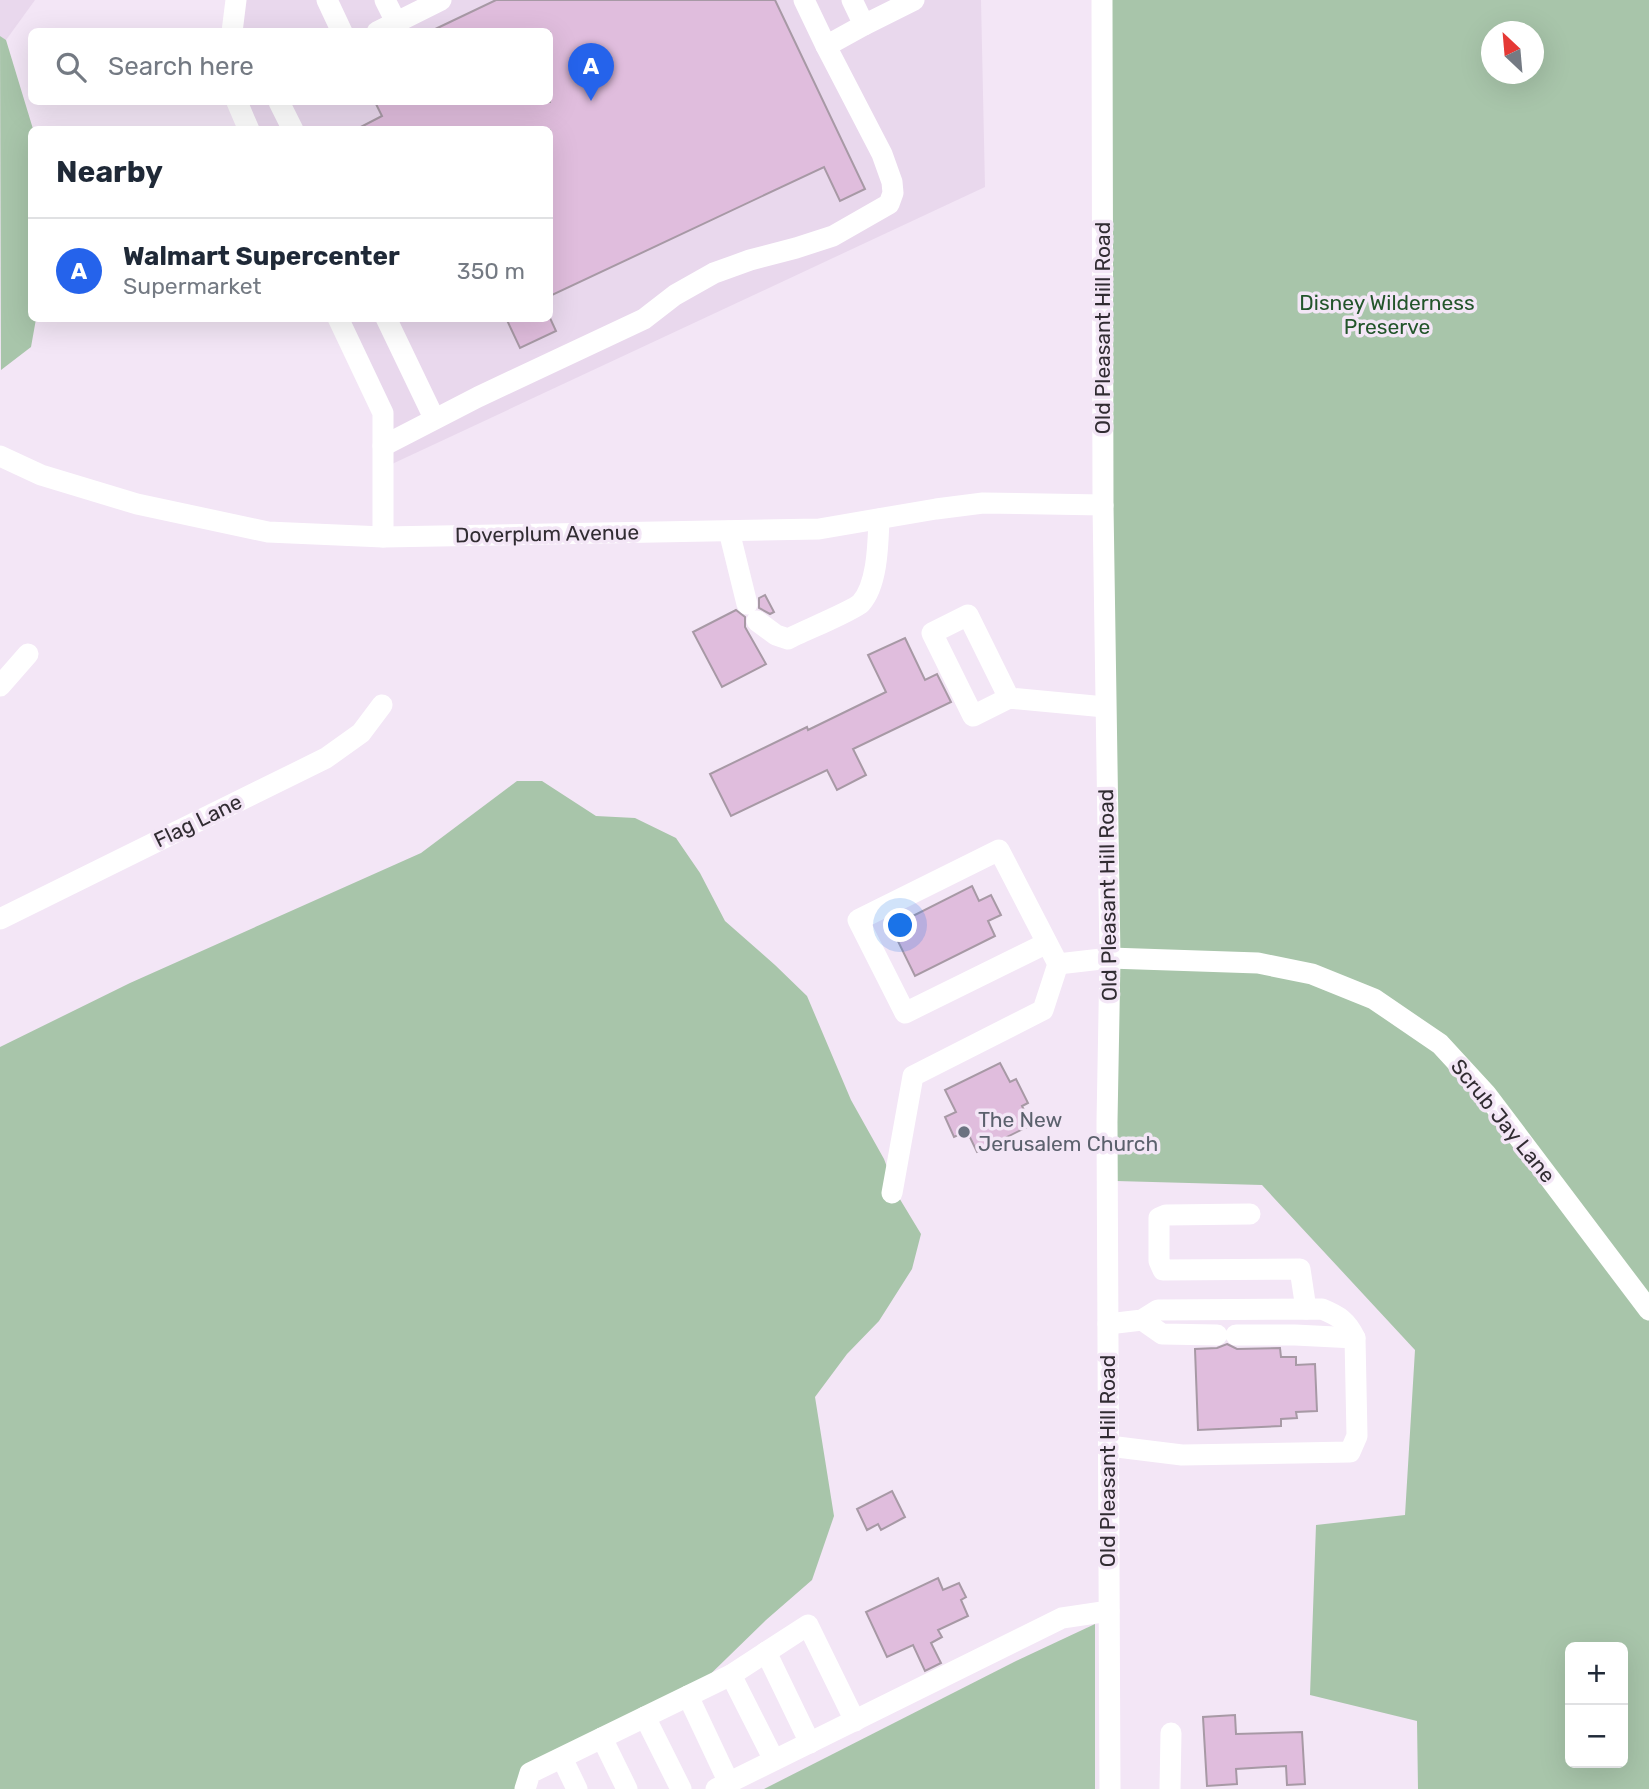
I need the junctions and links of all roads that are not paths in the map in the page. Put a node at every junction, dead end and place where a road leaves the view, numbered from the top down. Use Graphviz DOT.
graph roads {
  1 [pos="236,0"];
  2 [pos="327,0"];
  3 [pos="385,0"];
  4 [pos="804,0"];
  5 [pos="852,0"];
  6 [pos="1101,0"];
  7 [pos="437,1"];
  8 [pos="910,1"];
  9 [pos="864,25"];
  10 [pos="386,27"];
  11 [pos="232,28"];
  12 [pos="340,28"];
  13 [pos="826,46"];
  14 [pos="238,105"];
  15 [pos="280,105"];
  16 [pos="247,126"];
  17 [pos="291,126"];
  18 [pos="340,322"];
  19 [pos="388,322"];
  20 [pos="435,418"];
  21 [pos="383,446"];
  22 [pos="0,456"];
  23 [pos="1103,505"];
  24 [pos="879,519"];
  25 [pos="729,530"];
  26 [pos="383,537"];
  27 [pos="27,654"];
  28 [pos="0,686"];
  29 [pos="1009,698"];
  30 [pos="382,705"];
  31 [pos="1105,707"];
  32 [pos="0,919"];
  33 [pos="1047,943"];
  34 [pos="1110,958"];
  35 [pos="1058,964"];
  36 [pos="892,1193"];
  37 [pos="1250,1214"];
  38 [pos="1306,1308"];
  39 [pos="1649,1310"];
  40 [pos="1142,1320"];
  41 [pos="1108,1324"];
  42 [pos="1355,1338"];
  43 [pos="1108,1446"];
  44 [pos="1109,1611"];
  45 [pos="766,1652"];
  46 [pos="731,1675"];
  47 [pos="688,1696"];
  48 [pos="645,1717"];
  49 [pos="855,1721"];
  50 [pos="1171,1733"];
  51 [pos="602,1738"];
  52 [pos="810,1743"];
  53 [pos="562,1758"];
  54 [pos="774,1760"];
  55 [pos="528,1781"];
  56 [pos="723,1786"];
  57 [pos="577,1789"];
  58 [pos="627,1789"];
  59 [pos="681,1789"];
  60 [pos="1110,1789"];
  61 [pos="1170,1789"];
  1 -- 11 [label="street"];
  2 -- 12 [label="street"];
  3 -- 10 [label="street"];
  4 -- 13 [label="street"];
  5 -- 9 [label="street"];
  6 -- 23 [label="street, Old Pleasant Hill Road"];
  7 -- 10 [label="street"];
  8 -- 9 [label="street"];
  9 -- 13 [label="street"];
  13 -- 20 [label="street"];
  14 -- 16 [label="street"];
  15 -- 17 [label="street"];
  18 -- 21 [label="street"];
  19 -- 20 [label="street"];
  20 -- 21 [label="street"];
  21 -- 26 [label="street"];
  22 -- 26 [label="street, Doverplum Avenue"];
  23 -- 24 [label="street, Doverplum Avenue"];
  23 -- 31 [label="street, Old Pleasant Hill Road"];
  24 -- 25 [label="street, Doverplum Avenue"];
  24 -- 25 [label="street"];
  25 -- 26 [label="street, Doverplum Avenue"];
  27 -- 28 [label="street"];
  29 -- 29 [label="street"];
  29 -- 31 [label="street"];
  30 -- 32 [label="street, Flag Lane"];
  31 -- 34 [label="street, Old Pleasant Hill Road"];
  33 -- 33 [label="street"];
  33 -- 35 [label="street"];
  34 -- 35 [label="street, Scrub Jay Lane"];
  34 -- 39 [label="street, Scrub Jay Lane"];
  34 -- 41 [label="street, Old Pleasant Hill Road"];
  35 -- 36 [label="street"];
  37 -- 38 [label="street"];
  38 -- 40 [label="street"];
  38 -- 42 [label="street"];
  40 -- 41 [label="street"];
  40 -- 42 [label="street"];
  41 -- 43 [label="street, Old Pleasant Hill Road"];
  42 -- 43 [label="street"];
  43 -- 44 [label="street, Old Pleasant Hill Road"];
  44 -- 49 [label="street"];
  44 -- 60 [label="street, Old Pleasant Hill Road"];
  45 -- 46 [label="street"];
  45 -- 49 [label="street"];
  45 -- 52 [label="street"];
  46 -- 47 [label="street"];
  46 -- 54 [label="street"];
  47 -- 48 [label="street"];
  47 -- 56 [label="street"];
  48 -- 51 [label="street"];
  48 -- 59 [label="street"];
  49 -- 52 [label="street"];
  50 -- 61 [label="street"];
  51 -- 53 [label="street"];
  51 -- 58 [label="street"];
  52 -- 54 [label="street"];
  53 -- 55 [label="street"];
  53 -- 57 [label="street"];
  54 -- 56 [label="street"];
}
